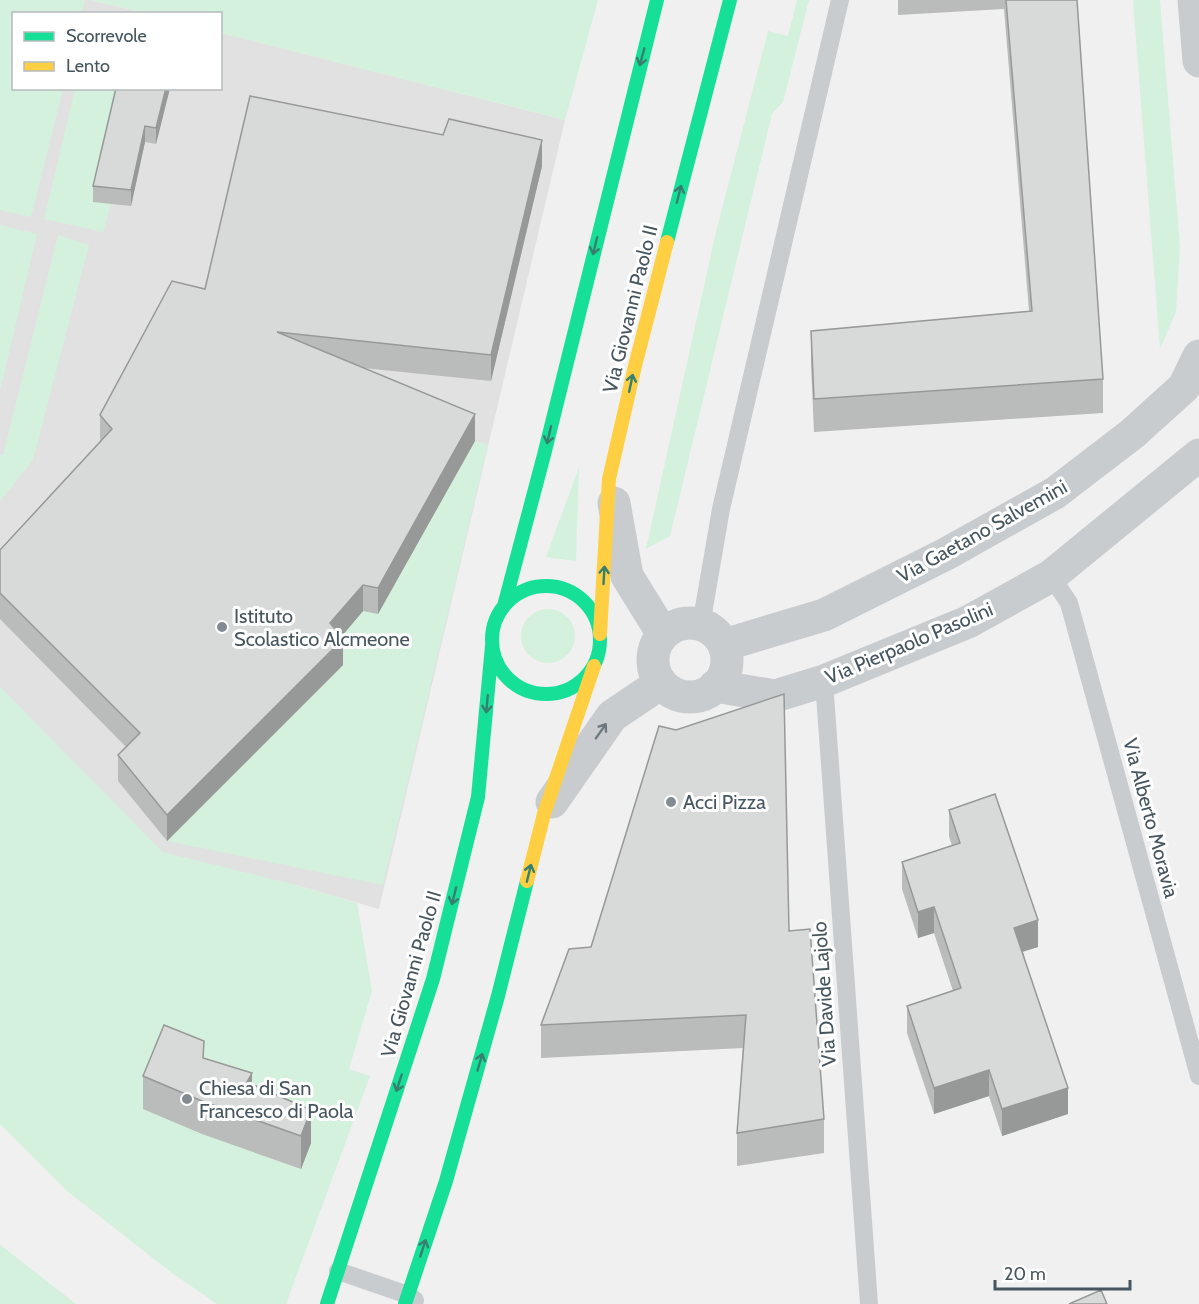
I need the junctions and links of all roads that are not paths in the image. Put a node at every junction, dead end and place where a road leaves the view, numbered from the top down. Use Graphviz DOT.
graph roads {
  1 [pos="657,0"];
  2 [pos="730,0"];
  3 [pos="840,0"];
  4 [pos="1194,0"];
  5 [pos="1199,62"];
  6 [pos="1199,356"];
  7 [pos="1199,455"];
  8 [pos="609,479"];
  9 [pos="1051,576"];
  10 [pos="504,606"];
  11 [pos="600,634"];
  12 [pos="663,634"];
  13 [pos="712,635"];
  14 [pos="492,646"];
  15 [pos="594,666"];
  16 [pos="824,681"];
  17 [pos="661,683"];
  18 [pos="715,686"];
  19 [pos="544,814"];
  20 [pos="1199,1076"];
  21 [pos="338,1271"];
  22 [pos="411,1301"];
  23 [pos="327,1304"];
  24 [pos="869,1304"];
  1 -- 10 [label="street, one-way"];
  8 -- 2 [label="street, Via Giovanni Paolo II, one-way"];
  3 -- 13 [label="lane"];
  4 -- 5 [label="street"];
  6 -- 13 [label="street, Via Gaetano Salvemini"];
  7 -- 9 [label="street, Via Pierpaolo Pasolini"];
  11 -- 8 [label="street, Via Giovanni Paolo II, one-way"];
  8 -- 12 [label="street"];
  9 -- 16 [label="street, Via Pierpaolo Pasolini"];
  9 -- 20 [label="lane, Via Alberto Moravia"];
  10 -- 11 [label="street"];
  10 -- 14 [label="street"];
  11 -- 15 [label="street"];
  12 -- 13 [label="street"];
  12 -- 17 [label="street"];
  13 -- 18 [label="street"];
  14 -- 15 [label="street"];
  14 -- 21 [label="street, Via Giovanni Paolo II, one-way"];
  15 -- 19 [label="street"];
  16 -- 18 [label="street, Via Pierpaolo Pasolini"];
  16 -- 24 [label="lane, Via Davide Lajolo"];
  17 -- 18 [label="street"];
  19 -- 17 [label="street, one-way"];
  22 -- 19 [label="street, one-way"];
  21 -- 22 [label="lane"];
  21 -- 23 [label="street, Via Giovanni Paolo II"];
}
